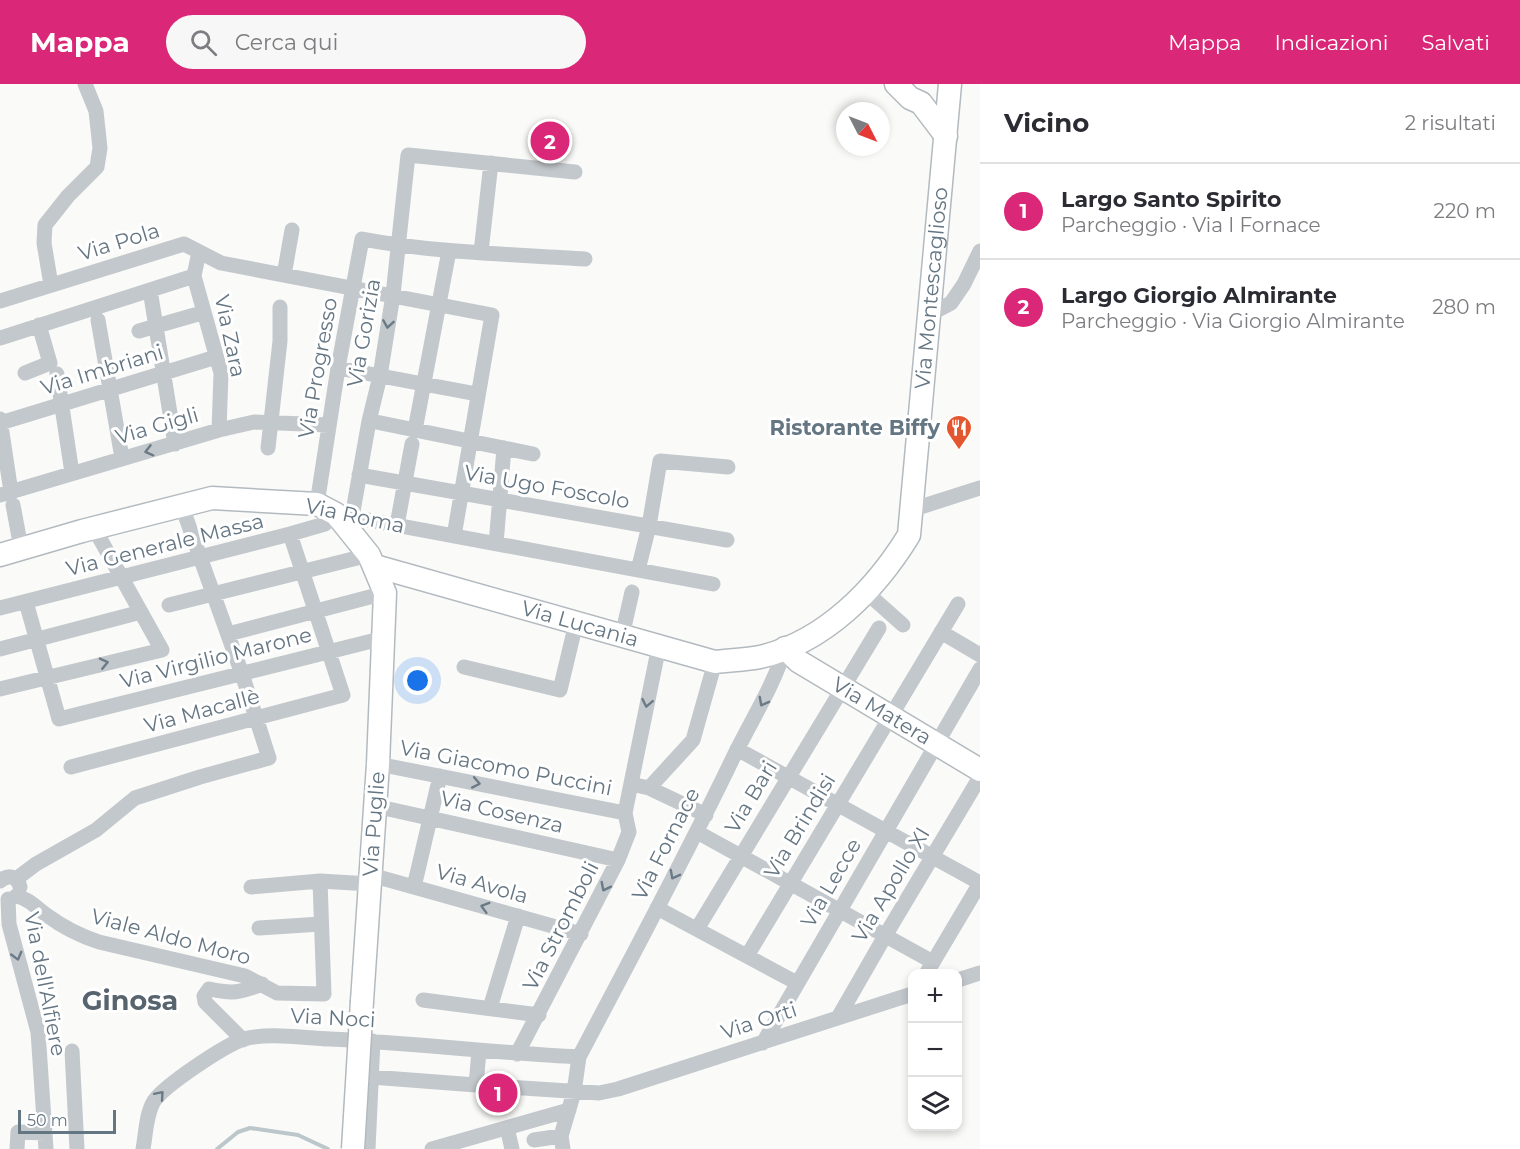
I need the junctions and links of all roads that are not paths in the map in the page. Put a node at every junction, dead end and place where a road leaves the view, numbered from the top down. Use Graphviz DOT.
graph roads {
  1 [pos="85,84"];
  2 [pos="896,84"];
  3 [pos="948,86"];
  4 [pos="921,104"];
  5 [pos="946,136"];
  6 [pos="491,163"];
  7 [pos="575,172"];
  8 [pos="292,230"];
  9 [pos="399,246"];
  10 [pos="449,251"];
  11 [pos="980,251"];
  12 [pos="199,252"];
  13 [pos="482,252"];
  14 [pos="585,259"];
  15 [pos="284,275"];
  16 [pos="194,276"];
  17 [pos="51,285"];
  18 [pos="354,287"];
  19 [pos="150,290"];
  20 [pos="393,295"];
  21 [pos="0,301"];
  22 [pos="438,304"];
  23 [pos="280,307"];
  24 [pos="198,314"];
  25 [pos="930,314"];
  26 [pos="98,320"];
  27 [pos="39,325"];
  28 [pos="156,326"];
  29 [pos="139,331"];
  30 [pos="0,338"];
  31 [pos="216,357"];
  32 [pos="338,368"];
  33 [pos="25,372"];
  34 [pos="164,373"];
  35 [pos="57,374"];
  36 [pos="380,376"];
  37 [pos="424,384"];
  38 [pos="109,389"];
  39 [pos="477,394"];
  40 [pos="61,404"];
  41 [pos="0,421"];
  42 [pos="271,422"];
  43 [pos="376,422"];
  44 [pos="329,425"];
  45 [pos="219,430"];
  46 [pos="414,437"];
  47 [pos="469,441"];
  48 [pos="175,444"];
  49 [pos="268,448"];
  50 [pos="504,448"];
  51 [pos="533,454"];
  52 [pos="122,458"];
  53 [pos="728,467"];
  54 [pos="72,473"];
  55 [pos="359,475"];
  56 [pos="405,483"];
  57 [pos="980,488"];
  58 [pos="461,493"];
  59 [pos="8,497"];
  60 [pos="500,500"];
  61 [pos="185,503"];
  62 [pos="911,510"];
  63 [pos="335,512"];
  64 [pos="397,525"];
  65 [pos="649,526"];
  66 [pos="94,528"];
  67 [pos="290,534"];
  68 [pos="454,536"];
  69 [pos="727,540"];
  70 [pos="496,544"];
  71 [pos="11,552"];
  72 [pos="199,556"];
  73 [pos="372,561"];
  74 [pos="638,570"];
  75 [pos="303,572"];
  76 [pos="120,578"];
  77 [pos="713,584"];
  78 [pos="632,592"];
  79 [pos="385,593"];
  80 [pos="867,593"];
  81 [pos="212,594"];
  82 [pos="26,602"];
  83 [pos="958,604"];
  84 [pos="169,605"];
  85 [pos="0,608"];
  86 [pos="315,611"];
  87 [pos="141,612"];
  88 [pos="576,623"];
  89 [pos="903,625"];
  90 [pos="879,628"];
  91 [pos="941,632"];
  92 [pos="228,634"];
  93 [pos="622,636"];
  94 [pos="384,638"];
  95 [pos="37,639"];
  96 [pos="659,646"];
  97 [pos="785,648"];
  98 [pos="0,649"];
  99 [pos="329,651"];
  100 [pos="980,656"];
  101 [pos="715,662"];
  102 [pos="464,667"];
  103 [pos="980,669"];
  104 [pos="242,674"];
  105 [pos="47,676"];
  106 [pos="842,687"];
  107 [pos="0,689"];
  108 [pos="890,717"];
  109 [pos="256,718"];
  110 [pos="935,744"];
  111 [pos="737,749"];
  112 [pos="378,764"];
  113 [pos="71,767"];
  114 [pos="980,770"];
  115 [pos="440,776"];
  116 [pos="788,777"];
  117 [pos="980,777"];
  118 [pos="631,784"];
  119 [pos="649,788"];
  120 [pos="838,804"];
  121 [pos="375,806"];
  122 [pos="625,813"];
  123 [pos="706,815"];
  124 [pos="430,817"];
  125 [pos="885,831"];
  126 [pos="697,832"];
  127 [pos="741,856"];
  128 [pos="933,857"];
  129 [pos="618,860"];
  130 [pos="370,879"];
  131 [pos="320,881"];
  132 [pos="790,883"];
  133 [pos="980,883"];
  134 [pos="6,886"];
  135 [pos="251,887"];
  136 [pos="414,887"];
  137 [pos="657,908"];
  138 [pos="839,910"];
  139 [pos="518,916"];
  140 [pos="321,924"];
  141 [pos="5,926"];
  142 [pos="259,928"];
  143 [pos="697,929"];
  144 [pos="581,934"];
  145 [pos="885,936"];
  146 [pos="747,956"];
  147 [pos="929,968"];
  148 [pos="980,973"];
  149 [pos="962,978"];
  150 [pos="797,983"];
  151 [pos="262,984"];
  152 [pos="908,995"];
  153 [pos="423,1000"];
  154 [pos="490,1008"];
  155 [pos="539,1015"];
  156 [pos="839,1016"];
  157 [pos="243,1040"];
  158 [pos="373,1041"];
  159 [pos="763,1043"];
  160 [pos="72,1051"];
  161 [pos="479,1051"];
  162 [pos="517,1054"];
  163 [pos="579,1057"];
  164 [pos="371,1077"];
  165 [pos="476,1085"];
  166 [pos="574,1092"];
  167 [pos="569,1110"];
  168 [pos="508,1132"];
  169 [pos="45,1133"];
  170 [pos="534,1140"];
  171 [pos="562,1142"];
  172 [pos="17,1149"];
  173 [pos="46,1149"];
  174 [pos="77,1149"];
  175 [pos="143,1149"];
  176 [pos="353,1149"];
  177 [pos="368,1149"];
  178 [pos="432,1149"];
  179 [pos="512,1149"];
  1 -- 17 [label="street"];
  2 -- 4 [label="street"];
  3 -- 4 [label="street"];
  3 -- 5 [label="street, Via Montescaglioso"];
  4 -- 5 [label="street"];
  5 -- 25 [label="street, Via Montescaglioso"];
  6 -- 7 [label="street"];
  6 -- 9 [label="street, Via Gorizia"];
  6 -- 13 [label="street"];
  8 -- 15 [label="street"];
  9 -- 10 [label="street"];
  9 -- 18 [label="street, Via Progresso"];
  9 -- 20 [label="street, Via Gorizia"];
  10 -- 13 [label="street"];
  10 -- 22 [label="street"];
  11 -- 25 [label="street"];
  12 -- 15 [label="street, Via Pola"];
  12 -- 16 [label="street, Via Zara"];
  12 -- 17 [label="street, Via Pola"];
  13 -- 14 [label="street"];
  15 -- 18 [label="street, Via Pola"];
  16 -- 19 [label="street"];
  16 -- 31 [label="street, Via Zara"];
  17 -- 21 [label="street, Via Pola"];
  18 -- 20 [label="street, Via Pola"];
  18 -- 32 [label="street, Via Progresso"];
  19 -- 27 [label="street"];
  19 -- 28 [label="street"];
  20 -- 22 [label="street, Via Pola"];
  20 -- 36 [label="street, Via Gorizia, one-way"];
  22 -- 37 [label="street"];
  22 -- 39 [label="street, Via Pola"];
  23 -- 42 [label="street"];
  24 -- 28 [label="street"];
  25 -- 62 [label="street, Via Montescaglioso"];
  26 -- 38 [label="street"];
  27 -- 30 [label="street"];
  27 -- 33 [label="street"];
  28 -- 29 [label="street"];
  28 -- 34 [label="street"];
  31 -- 34 [label="street, Via Imbriani"];
  31 -- 45 [label="street, Via Zara"];
  32 -- 36 [label="street"];
  32 -- 44 [label="street, Via Progresso"];
  34 -- 38 [label="street, Via Imbriani"];
  34 -- 48 [label="street"];
  35 -- 40 [label="street"];
  36 -- 37 [label="street"];
  36 -- 55 [label="street, Via Gorizia"];
  37 -- 39 [label="street"];
  37 -- 46 [label="street"];
  38 -- 40 [label="street, Via Imbriani"];
  38 -- 52 [label="street"];
  39 -- 47 [label="street"];
  40 -- 41 [label="street, Via Imbriani"];
  40 -- 54 [label="street"];
  41 -- 59 [label="street"];
  42 -- 44 [label="street, Via Gigli"];
  42 -- 45 [label="street, Via Gigli"];
  42 -- 49 [label="street"];
  43 -- 46 [label="street"];
  44 -- 63 [label="street, Via Progresso"];
  45 -- 48 [label="street, Via Gigli"];
  46 -- 47 [label="street"];
  46 -- 56 [label="street"];
  47 -- 50 [label="street"];
  47 -- 58 [label="street"];
  48 -- 52 [label="street, Via Gigli, one-way"];
  50 -- 51 [label="street"];
  50 -- 60 [label="street"];
  52 -- 54 [label="street, Via Gigli"];
  53 -- 65 [label="street"];
  54 -- 59 [label="street, Via Gigli"];
  55 -- 56 [label="street, Via Ugo Foscolo"];
  55 -- 63 [label="street, Via Gorizia"];
  56 -- 58 [label="street, Via Ugo Foscolo"];
  56 -- 64 [label="street"];
  57 -- 62 [label="street"];
  58 -- 60 [label="street, Via Ugo Foscolo"];
  58 -- 68 [label="street"];
  59 -- 71 [label="street"];
  60 -- 65 [label="street, Via Ugo Foscolo"];
  60 -- 70 [label="street"];
  61 -- 63 [label="street, Via Roma"];
  61 -- 66 [label="street, Via Roma"];
  61 -- 72 [label="street"];
  62 -- 80 [label="street, Via Montescaglioso"];
  63 -- 64 [label="street, Via Roma"];
  63 -- 67 [label="street, Via Generale Massa"];
  63 -- 73 [label="street, Via Puglie"];
  64 -- 68 [label="street, Via Roma"];
  65 -- 69 [label="street, Via Ugo Foscolo"];
  65 -- 74 [label="street"];
  66 -- 71 [label="street, Via Roma"];
  66 -- 76 [label="street"];
  67 -- 72 [label="street, Via Generale Massa"];
  67 -- 75 [label="street"];
  68 -- 70 [label="street, Via Roma"];
  70 -- 74 [label="street, Via Roma"];
  72 -- 76 [label="street, Via Generale Massa"];
  72 -- 81 [label="street"];
  73 -- 75 [label="street"];
  73 -- 79 [label="street, Via Puglie"];
  73 -- 88 [label="street, Via Lucania"];
  74 -- 77 [label="street, Via Roma"];
  75 -- 81 [label="street"];
  75 -- 86 [label="street"];
  76 -- 82 [label="street, Via Generale Massa"];
  76 -- 87 [label="street"];
  78 -- 93 [label="street"];
  79 -- 86 [label="street"];
  79 -- 94 [label="street, Via Puglie"];
  80 -- 89 [label="street"];
  80 -- 97 [label="street, Via Montescaglioso"];
  81 -- 84 [label="street"];
  81 -- 92 [label="street"];
  82 -- 85 [label="street, Via Generale Massa"];
  82 -- 95 [label="street"];
  83 -- 91 [label="street, Via Brindisi"];
  86 -- 92 [label="street"];
  86 -- 99 [label="street"];
  87 -- 95 [label="street"];
  105 -- 87 [label="street, one-way"];
  88 -- 93 [label="street, Via Lucania"];
  88 -- 102 [label="street"];
  90 -- 106 [label="street, Via Bari"];
  91 -- 100 [label="street"];
  91 -- 108 [label="street, Via Brindisi"];
  92 -- 104 [label="street"];
  93 -- 96 [label="street, Via Lucania"];
  94 -- 99 [label="street, Via Virgilio Marone"];
  94 -- 112 [label="street, Via Puglie"];
  95 -- 98 [label="street"];
  95 -- 105 [label="street"];
  96 -- 101 [label="street, Via Lucania"];
  96 -- 118 [label="street, Via Stromboli, one-way"];
  97 -- 101 [label="street, Via Lucania"];
  97 -- 106 [label="street, Via Matera"];
  97 -- 111 [label="street, Via Fornace, one-way"];
  99 -- 104 [label="street, Via Virgilio Marone"];
  99 -- 109 [label="street, Via Macallè"];
  101 -- 119 [label="street"];
  103 -- 110 [label="street, Via Lecce"];
  104 -- 105 [label="street, Via Virgilio Marone"];
  104 -- 109 [label="street"];
  105 -- 107 [label="street"];
  106 -- 108 [label="street, Via Matera"];
  106 -- 116 [label="street, Via Bari"];
  108 -- 110 [label="street, Via Matera"];
  108 -- 120 [label="street, Via Brindisi"];
  109 -- 113 [label="street, Via Macallè"];
  109 -- 134 [label="street"];
  110 -- 114 [label="street, Via Matera"];
  110 -- 125 [label="street, Via Lecce"];
  111 -- 116 [label="street"];
  111 -- 123 [label="street, Via Fornace"];
  112 -- 115 [label="street, Via Giacomo Puccini"];
  112 -- 121 [label="street, Via Puglie"];
  115 -- 122 [label="street, Via Giacomo Puccini, one-way"];
  115 -- 124 [label="street"];
  116 -- 120 [label="street"];
  116 -- 127 [label="street, Via Bari"];
  117 -- 128 [label="street, Via Apollo XI"];
  118 -- 119 [label="street"];
  118 -- 122 [label="street, Via Stromboli"];
  119 -- 123 [label="street"];
  120 -- 125 [label="street"];
  120 -- 132 [label="street, Via Brindisi"];
  121 -- 124 [label="street, Via Cosenza"];
  121 -- 130 [label="street, Via Puglie"];
  122 -- 129 [label="street, Via Stromboli"];
  123 -- 126 [label="street, Via Fornace"];
  124 -- 129 [label="street, Via Cosenza"];
  124 -- 136 [label="street"];
  125 -- 128 [label="street"];
  125 -- 138 [label="street, Via Lecce"];
  126 -- 127 [label="street"];
  126 -- 137 [label="street, Via Fornace, one-way"];
  127 -- 132 [label="street"];
  127 -- 143 [label="street, Via Bari"];
  128 -- 133 [label="street"];
  128 -- 145 [label="street, Via Apollo XI"];
  129 -- 144 [label="street, Via Stromboli, one-way"];
  130 -- 131 [label="street, Via Avola"];
  130 -- 136 [label="street, Via Avola"];
  130 -- 176 [label="street, Via Puglie, bridge"];
  131 -- 135 [label="street, Via Avola"];
  131 -- 140 [label="street"];
  132 -- 138 [label="street"];
  132 -- 146 [label="street, Via Brindisi"];
  133 -- 147 [label="street"];
  134 -- 141 [label="street, Via dell'Alfiere"];
  134 -- 151 [label="street, Viale Aldo Moro"];
  139 -- 136 [label="street, Via Avola, one-way"];
  137 -- 143 [label="street"];
  137 -- 163 [label="street, Via Fornace"];
  138 -- 145 [label="street"];
  138 -- 150 [label="street, Via Lecce"];
  139 -- 144 [label="street, Via Avola"];
  139 -- 154 [label="street"];
  140 -- 142 [label="street"];
  140 -- 151 [label="street, Viale Aldo Moro"];
  141 -- 169 [label="street, Via dell'Alfiere, one-way"];
  143 -- 146 [label="street"];
  144 -- 155 [label="street, Via Stromboli"];
  145 -- 147 [label="street"];
  145 -- 156 [label="street, Via Apollo XI"];
  146 -- 150 [label="street"];
  148 -- 149 [label="street"];
  150 -- 159 [label="street, Via Lecce"];
  151 -- 157 [label="street"];
  152 -- 156 [label="street, Via Orti"];
  153 -- 154 [label="street"];
  154 -- 155 [label="street"];
  155 -- 162 [label="street, Via Stromboli"];
  156 -- 159 [label="street, Via Orti"];
  157 -- 158 [label="street, Via Noci"];
  175 -- 157 [label="street, Via Noci, one-way"];
  158 -- 161 [label="street, Via Noci"];
  158 -- 164 [label="street"];
  159 -- 166 [label="street, Via Orti"];
  160 -- 174 [label="street"];
  161 -- 162 [label="street, Via Noci"];
  161 -- 165 [label="street"];
  162 -- 163 [label="street, Via Noci"];
  163 -- 166 [label="street, Via Fornace"];
  164 -- 165 [label="street, Via Orti"];
  164 -- 177 [label="street"];
  165 -- 166 [label="street, Via Orti"];
  166 -- 167 [label="street, Via Fornace"];
  167 -- 171 [label="street, Via Fornace"];
  167 -- 178 [label="street"];
  168 -- 179 [label="street"];
  169 -- 172 [label="street"];
  169 -- 173 [label="street, Via dell'Alfiere"];
  170 -- 171 [label="street"];
}
